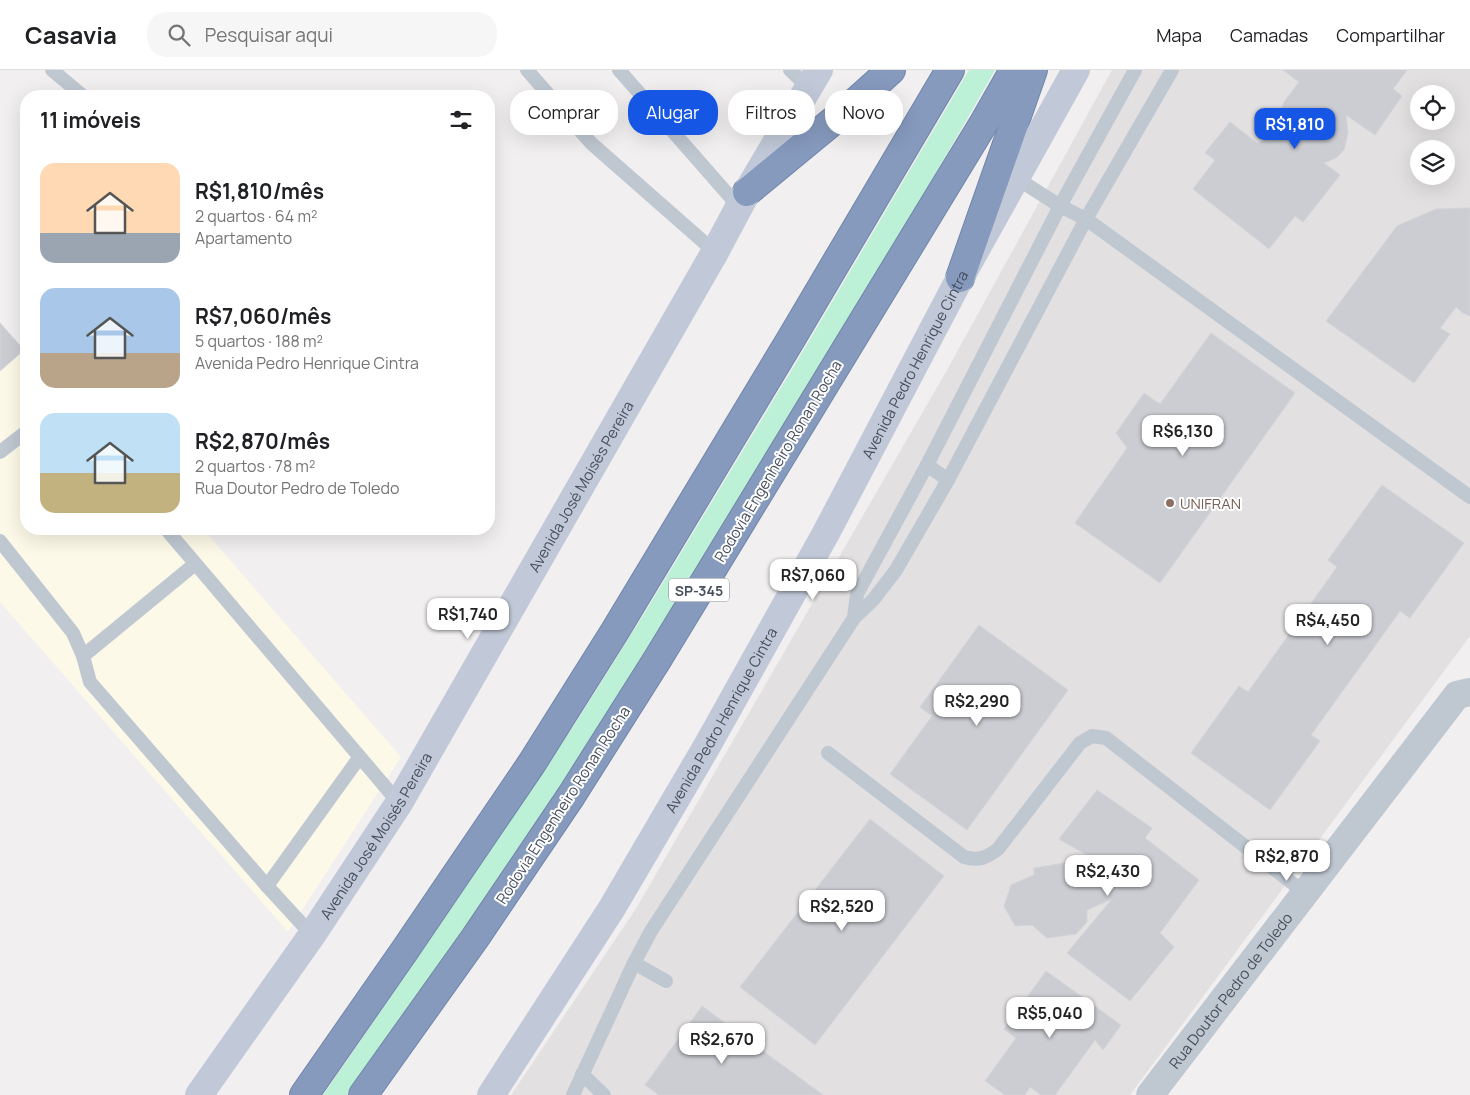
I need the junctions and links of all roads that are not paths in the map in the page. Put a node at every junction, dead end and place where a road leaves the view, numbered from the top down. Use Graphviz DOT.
graph roads {
  1 [pos="52,70"];
  2 [pos="527,70"];
  3 [pos="619,70"];
  4 [pos="891,70"];
  5 [pos="950,70"];
  6 [pos="1014,70"];
  7 [pos="1033,70"];
  8 [pos="1076,70"];
  9 [pos="1135,70"];
  10 [pos="1172,70"];
  11 [pos="806,76"];
  12 [pos="76,90"];
  13 [pos="1016,178"];
  14 [pos="743,200"];
  15 [pos="1060,206"];
  16 [pos="1086,219"];
  17 [pos="715,252"];
  18 [pos="960,278"];
  19 [pos="20,437"];
  20 [pos="0,452"];
  21 [pos="927,464"];
  22 [pos="948,480"];
  23 [pos="1470,497"];
  24 [pos="171,535"];
  25 [pos="0,541"];
  26 [pos="195,564"];
  27 [pos="854,618"];
  28 [pos="83,656"];
  29 [pos="1463,694"];
  30 [pos="828,753"];
  31 [pos="359,758"];
  32 [pos="399,803"];
  33 [pos="267,886"];
  34 [pos="1305,893"];
  35 [pos="312,935"];
  36 [pos="634,963"];
  37 [pos="666,981"];
  38 [pos="582,1074"];
  39 [pos="199,1095"];
  40 [pos="304,1095"];
  41 [pos="363,1095"];
  42 [pos="491,1095"];
  43 [pos="573,1095"];
  44 [pos="604,1095"];
  45 [pos="1150,1095"];
  1 -- 12 [label="lane"];
  2 -- 17 [label="lane"];
  3 -- 14 [label="lane"];
  4 -- 14 [label="highway"];
  5 -- 40 [label="highway, SP-345"];
  6 -- 41 [label="highway, Rodovia Engenheiro Ronan Rocha / SP-345"];
  7 -- 18 [label="highway"];
  8 -- 13 [label="street, Avenida Pedro Henrique Cintra"];
  9 -- 15 [label="lane"];
  10 -- 16 [label="lane"];
  11 -- 14 [label="street, Avenida José Moisés Pereira"];
  13 -- 15 [label="lane"];
  13 -- 18 [label="street, Avenida Pedro Henrique Cintra"];
  14 -- 17 [label="street, Avenida José Moisés Pereira"];
  15 -- 16 [label="lane"];
  15 -- 21 [label="lane"];
  16 -- 22 [label="lane"];
  16 -- 23 [label="lane"];
  17 -- 32 [label="street, Avenida José Moisés Pereira"];
  18 -- 42 [label="street, Avenida Pedro Henrique Cintra"];
  19 -- 20 [label="lane"];
  21 -- 22 [label="lane"];
  21 -- 27 [label="lane"];
  22 -- 27 [label="lane"];
  24 -- 26 [label="lane"];
  25 -- 28 [label="lane"];
  26 -- 28 [label="lane"];
  26 -- 31 [label="lane"];
  27 -- 36 [label="lane"];
  28 -- 33 [label="lane"];
  29 -- 34 [label="street, Rua Doutor Pedro de Toledo"];
  30 -- 34 [label="lane"];
  31 -- 32 [label="lane"];
  31 -- 33 [label="lane"];
  32 -- 35 [label="street, Avenida José Moisés Pereira"];
  33 -- 35 [label="lane"];
  34 -- 45 [label="street, Rua Doutor Pedro de Toledo"];
  35 -- 39 [label="street, Avenida José Moisés Pereira"];
  36 -- 37 [label="lane"];
  36 -- 38 [label="lane"];
  38 -- 43 [label="lane"];
  38 -- 44 [label="lane"];
}
